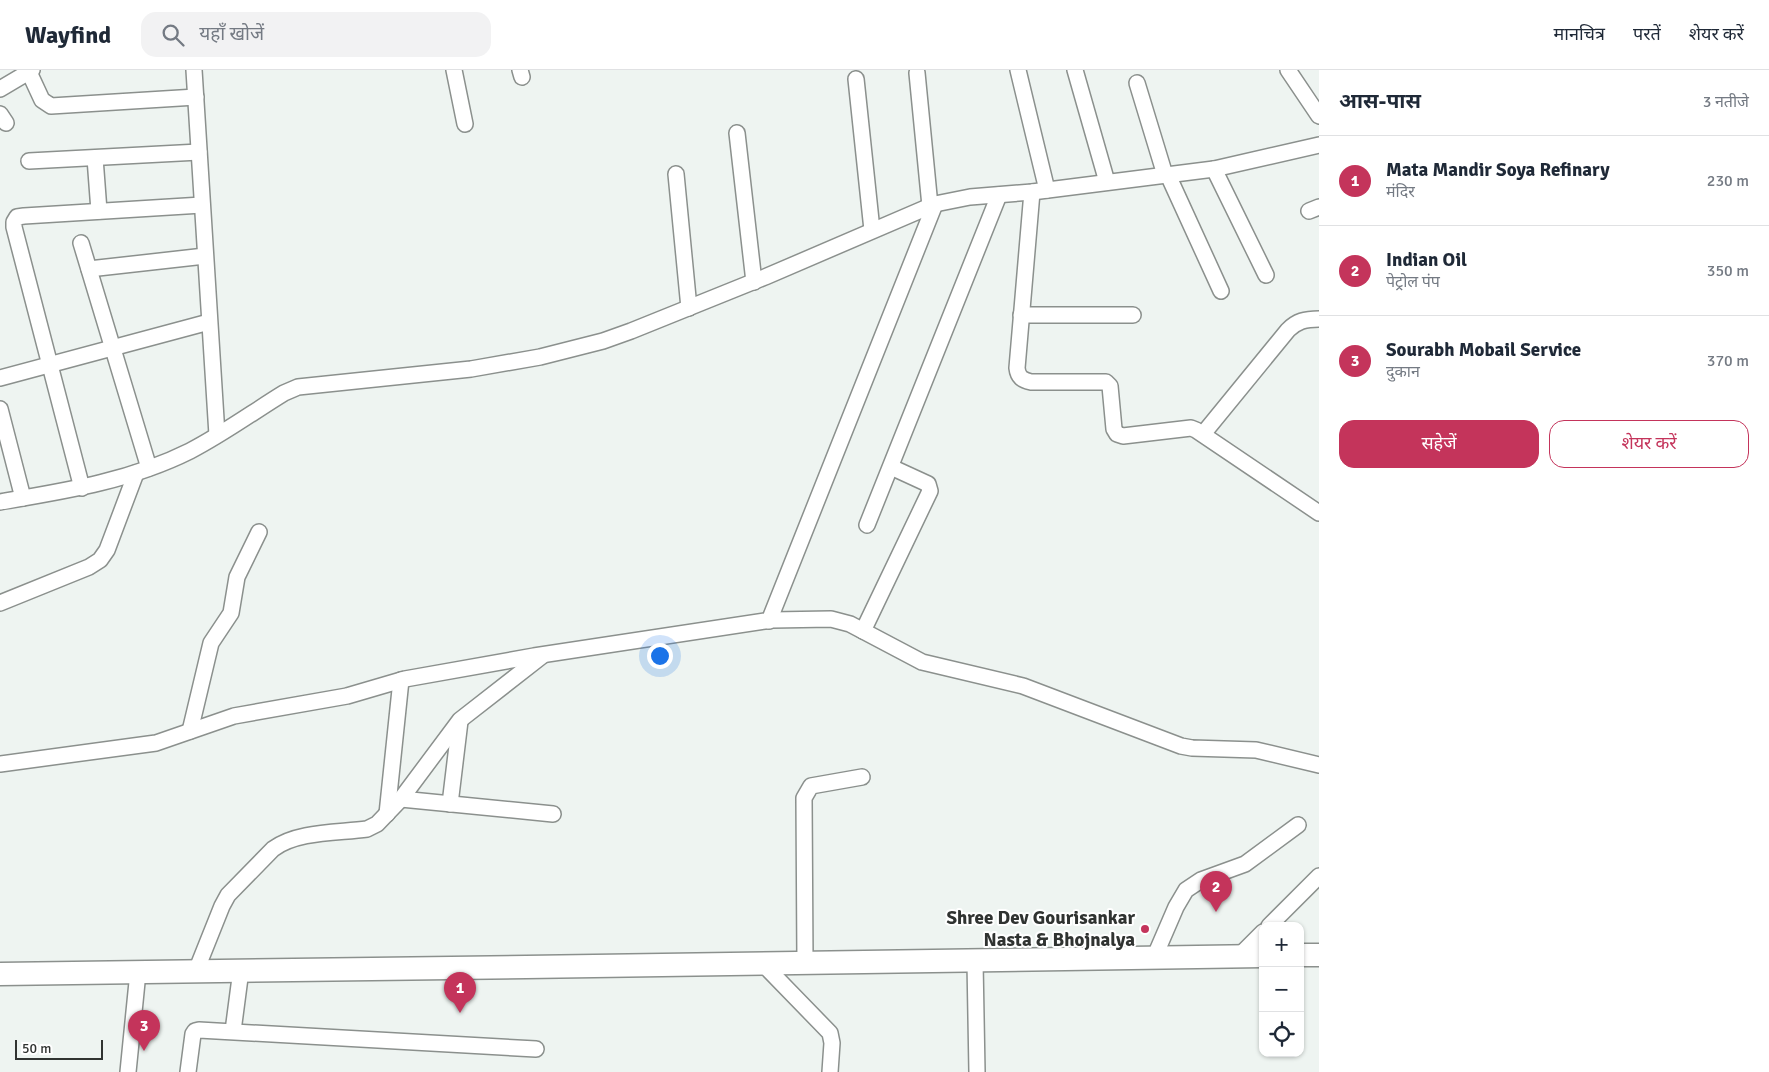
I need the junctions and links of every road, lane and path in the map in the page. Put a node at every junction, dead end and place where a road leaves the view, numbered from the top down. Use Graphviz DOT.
graph roads {
  1 [pos="194,70"];
  2 [pos="454,70"];
  3 [pos="1018,70"];
  4 [pos="1075,70"];
  5 [pos="1288,70"];
  6 [pos="30,71"];
  7 [pos="917,73"];
  8 [pos="856,79"];
  9 [pos="1137,83"];
  10 [pos="0,89"];
  11 [pos="196,97"];
  12 [pos="1319,116"];
  13 [pos="465,124"];
  14 [pos="737,133"];
  15 [pos="1319,145"];
  16 [pos="199,152"];
  17 [pos="95,158"];
  18 [pos="29,161"];
  19 [pos="1214,169"];
  20 [pos="676,174"];
  21 [pos="1166,175"];
  22 [pos="1106,182"];
  23 [pos="1040,191"];
  24 [pos="999,195"];
  25 [pos="202,205"];
  26 [pos="933,205"];
  27 [pos="99,212"];
  28 [pos="872,230"];
  29 [pos="81,243"];
  30 [pos="205,256"];
  31 [pos="89,269"];
  32 [pos="1266,275"];
  33 [pos="754,282"];
  34 [pos="1221,291"];
  35 [pos="690,308"];
  36 [pos="1133,314"];
  37 [pos="1021,315"];
  38 [pos="1319,319"];
  39 [pos="209,322"];
  40 [pos="114,348"];
  41 [pos="50,364"];
  42 [pos="0,378"];
  43 [pos="0,409"];
  44 [pos="1203,434"];
  45 [pos="216,436"];
  46 [pos="891,467"];
  47 [pos="143,471"];
  48 [pos="82,488"];
  49 [pos="24,498"];
  50 [pos="0,502"];
  51 [pos="1319,513"];
  52 [pos="867,525"];
  53 [pos="259,532"];
  54 [pos="0,603"];
  55 [pos="769,621"];
  56 [pos="863,631"];
  57 [pos="544,655"];
  58 [pos="401,680"];
  59 [pos="460,720"];
  60 [pos="190,731"];
  61 [pos="0,764"];
  62 [pos="1319,765"];
  63 [pos="862,777"];
  64 [pos="401,799"];
  65 [pos="450,804"];
  66 [pos="387,814"];
  67 [pos="553,814"];
  68 [pos="1298,824"];
  69 [pos="1319,876"];
  70 [pos="1274,922"];
  71 [pos="1259,936"];
  72 [pos="1304,955"];
  73 [pos="1319,955"];
  74 [pos="1239,956"];
  75 [pos="1259,956"];
  76 [pos="1154,958"];
  77 [pos="975,962"];
  78 [pos="762,963"];
  79 [pos="804,963"];
  80 [pos="241,970"];
  81 [pos="196,971"];
  82 [pos="138,972"];
  83 [pos="0,974"];
  84 [pos="233,1031"];
  85 [pos="536,1049"];
  86 [pos="128,1072"];
  87 [pos="188,1072"];
  88 [pos="830,1072"];
  89 [pos="977,1072"];
  1 -- 11 [label="street"];
  2 -- 13 [label="street"];
  3 -- 23 [label="street"];
  4 -- 22 [label="street"];
  5 -- 12 [label="street"];
  6 -- 10 [label="street"];
  6 -- 11 [label="street"];
  7 -- 26 [label="street"];
  8 -- 28 [label="street"];
  9 -- 21 [label="street"];
  11 -- 16 [label="street"];
  14 -- 33 [label="street"];
  15 -- 19 [label="street"];
  16 -- 17 [label="street"];
  16 -- 25 [label="street"];
  17 -- 18 [label="street"];
  17 -- 27 [label="street"];
  19 -- 21 [label="street"];
  19 -- 32 [label="street"];
  20 -- 35 [label="street"];
  21 -- 22 [label="street"];
  21 -- 34 [label="street"];
  22 -- 23 [label="street"];
  23 -- 24 [label="street"];
  23 -- 37 [label="street"];
  24 -- 26 [label="street"];
  24 -- 46 [label="street"];
  25 -- 27 [label="street"];
  25 -- 30 [label="street"];
  26 -- 28 [label="street"];
  26 -- 55 [label="street"];
  27 -- 41 [label="street"];
  28 -- 33 [label="street"];
  29 -- 31 [label="street"];
  30 -- 31 [label="street"];
  30 -- 39 [label="street"];
  31 -- 40 [label="street"];
  33 -- 35 [label="street"];
  35 -- 45 [label="street"];
  36 -- 37 [label="street"];
  37 -- 44 [label="street"];
  38 -- 44 [label="street"];
  39 -- 40 [label="street"];
  39 -- 45 [label="street"];
  40 -- 41 [label="street"];
  40 -- 47 [label="street"];
  41 -- 42 [label="street"];
  41 -- 48 [label="street"];
  43 -- 49 [label="street"];
  44 -- 51 [label="street"];
  45 -- 47 [label="street"];
  46 -- 52 [label="street"];
  46 -- 56 [label="street"];
  47 -- 48 [label="street"];
  47 -- 54 [label="street"];
  48 -- 49 [label="street"];
  49 -- 50 [label="street"];
  53 -- 60 [label="street"];
  55 -- 56 [label="street"];
  55 -- 57 [label="street"];
  56 -- 62 [label="street"];
  57 -- 58 [label="street"];
  57 -- 59 [label="street"];
  58 -- 60 [label="street"];
  58 -- 66 [label="street"];
  59 -- 64 [label="street"];
  59 -- 65 [label="street"];
  60 -- 61 [label="street"];
  63 -- 79 [label="street"];
  64 -- 65 [label="street"];
  64 -- 66 [label="street"];
  65 -- 67 [label="street"];
  66 -- 81 [label="street"];
  68 -- 76 [label="street"];
  69 -- 70 [label="street"];
  71 -- 74 [label="street"];
  72 -- 73 [label="highway"];
  74 -- 75 [label="highway"];
  74 -- 76 [label="highway"];
  76 -- 77 [label="highway"];
  77 -- 79 [label="highway"];
  77 -- 89 [label="street"];
  78 -- 79 [label="highway"];
  78 -- 80 [label="highway"];
  78 -- 88 [label="street"];
  80 -- 81 [label="highway"];
  80 -- 84 [label="street"];
  81 -- 82 [label="highway"];
  82 -- 83 [label="highway"];
  82 -- 86 [label="street"];
  84 -- 85 [label="street"];
  84 -- 87 [label="street"];
}
